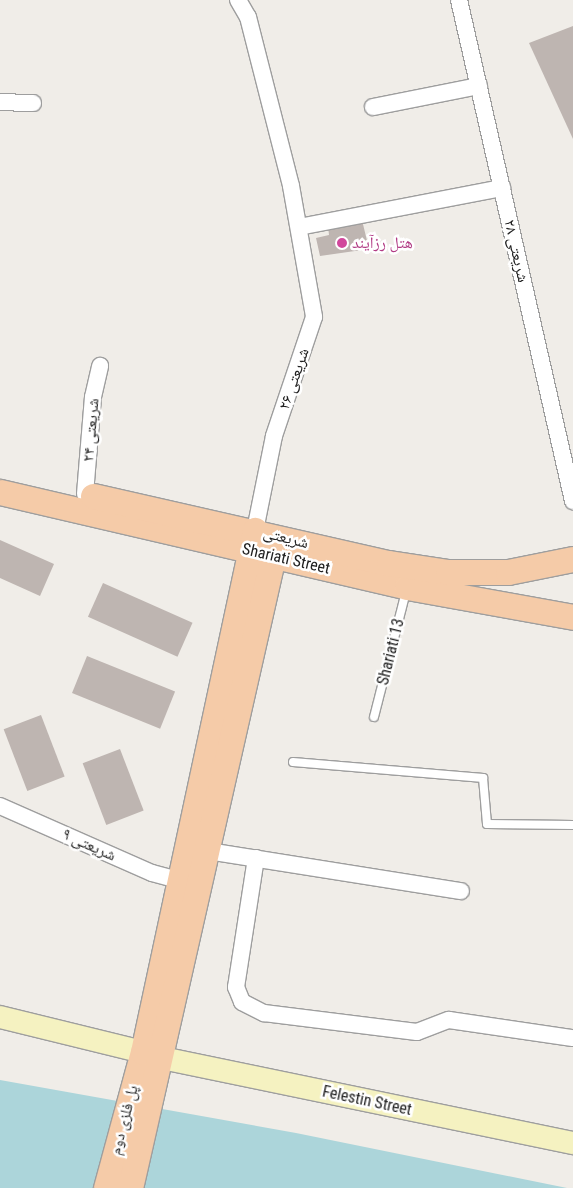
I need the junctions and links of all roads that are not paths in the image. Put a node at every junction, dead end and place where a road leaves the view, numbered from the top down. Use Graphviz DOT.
graph roads {
  1 [pos="238,0"];
  2 [pos="459,0"];
  3 [pos="479,86"];
  4 [pos="0,102"];
  5 [pos="33,103"];
  6 [pos="374,107"];
  7 [pos="502,188"];
  8 [pos="298,227"];
  9 [pos="100,366"];
  10 [pos="0,476"];
  11 [pos="0,492"];
  12 [pos="85,494"];
  13 [pos="573,501"];
  14 [pos="260,546"];
  15 [pos="573,559"];
  16 [pos="407,587"];
  17 [pos="573,617"];
  18 [pos="374,717"];
  19 [pos="293,762"];
  20 [pos="0,806"];
  21 [pos="573,825"];
  22 [pos="208,851"];
  23 [pos="256,858"];
  24 [pos="179,880"];
  25 [pos="461,891"];
  26 [pos="0,1017"];
  27 [pos="573,1038"];
  28 [pos="152,1055"];
  29 [pos="142,1096"];
  30 [pos="573,1143"];
  31 [pos="106,1188"];
  32 [pos="130,1188"];
  1 -- 8 [label="street, شریعتی ۲۶"];
  2 -- 3 [label="street, شریعتی ۲۸"];
  3 -- 6 [label="street"];
  3 -- 7 [label="street, شریعتی ۲۸"];
  4 -- 5 [label="street"];
  7 -- 8 [label="street"];
  7 -- 13 [label="street, شریعتی ۲۸"];
  8 -- 14 [label="street, شریعتی ۲۶"];
  9 -- 12 [label="street, شریعتی ۲۴"];
  10 -- 12 [label="main road, شریعتی"];
  11 -- 14 [label="main road, Shariati Street"];
  12 -- 14 [label="main road, شریعتی"];
  14 -- 15 [label="main road, شریعتی"];
  14 -- 16 [label="main road, Shariati Street"];
  14 -- 22 [label="main road"];
  14 -- 24 [label="main road"];
  16 -- 17 [label="main road, Shariati Street"];
  16 -- 18 [label="lane, Shariati 13"];
  19 -- 21 [label="lane"];
  20 -- 24 [label="street, شریعتی ۹"];
  22 -- 23 [label="street"];
  22 -- 28 [label="main road"];
  23 -- 25 [label="street"];
  23 -- 27 [label="street"];
  24 -- 28 [label="main road"];
  26 -- 28 [label="main road, Felestin Street"];
  28 -- 29 [label="main road, پل فلزی دوم"];
  28 -- 30 [label="main road, Felestin Street"];
  29 -- 31 [label="main road, پل فلزی دوم"];
  29 -- 32 [label="main road, پل فلزی دوم"];
}
